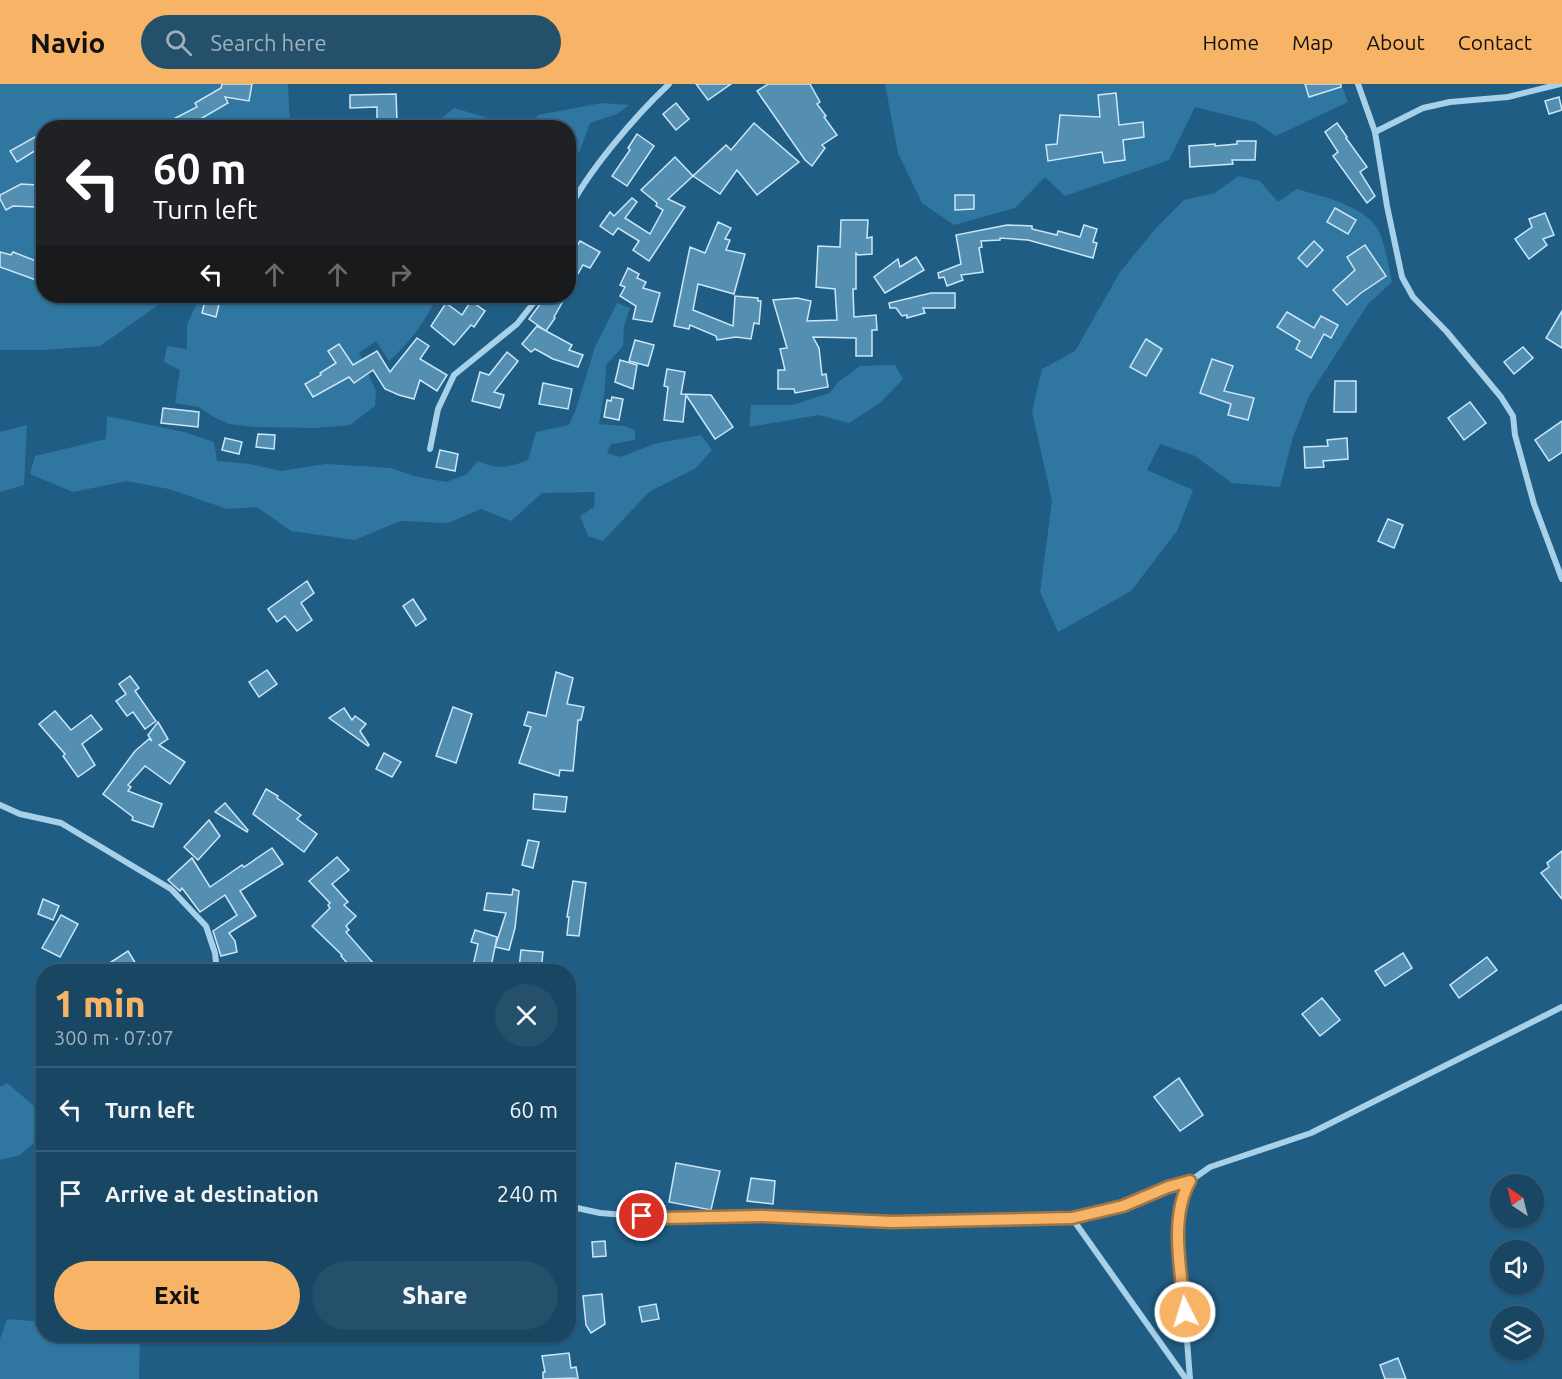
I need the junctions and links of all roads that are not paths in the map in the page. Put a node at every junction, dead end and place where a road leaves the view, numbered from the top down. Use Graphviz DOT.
graph roads {
  1 [pos="669,84"];
  2 [pos="1358,84"];
  3 [pos="1560,84"];
  4 [pos="1376,132"];
  5 [pos="576,198"];
  6 [pos="534,303"];
  7 [pos="430,449"];
  8 [pos="1562,579"];
  9 [pos="0,805"];
  10 [pos="216,964"];
  11 [pos="1562,1007"];
  12 [pos="1190,1181"];
  13 [pos="576,1208"];
  14 [pos="1072,1218"];
  15 [pos="1187,1379"];
  1 -- 5 [label="street"];
  2 -- 4 [label="street"];
  3 -- 4 [label="street"];
  4 -- 8 [label="street"];
  6 -- 7 [label="street"];
  9 -- 10 [label="street"];
  11 -- 12 [label="street"];
  12 -- 14 [label="street"];
  12 -- 15 [label="street"];
  13 -- 14 [label="street"];
  14 -- 15 [label="street"];
}
